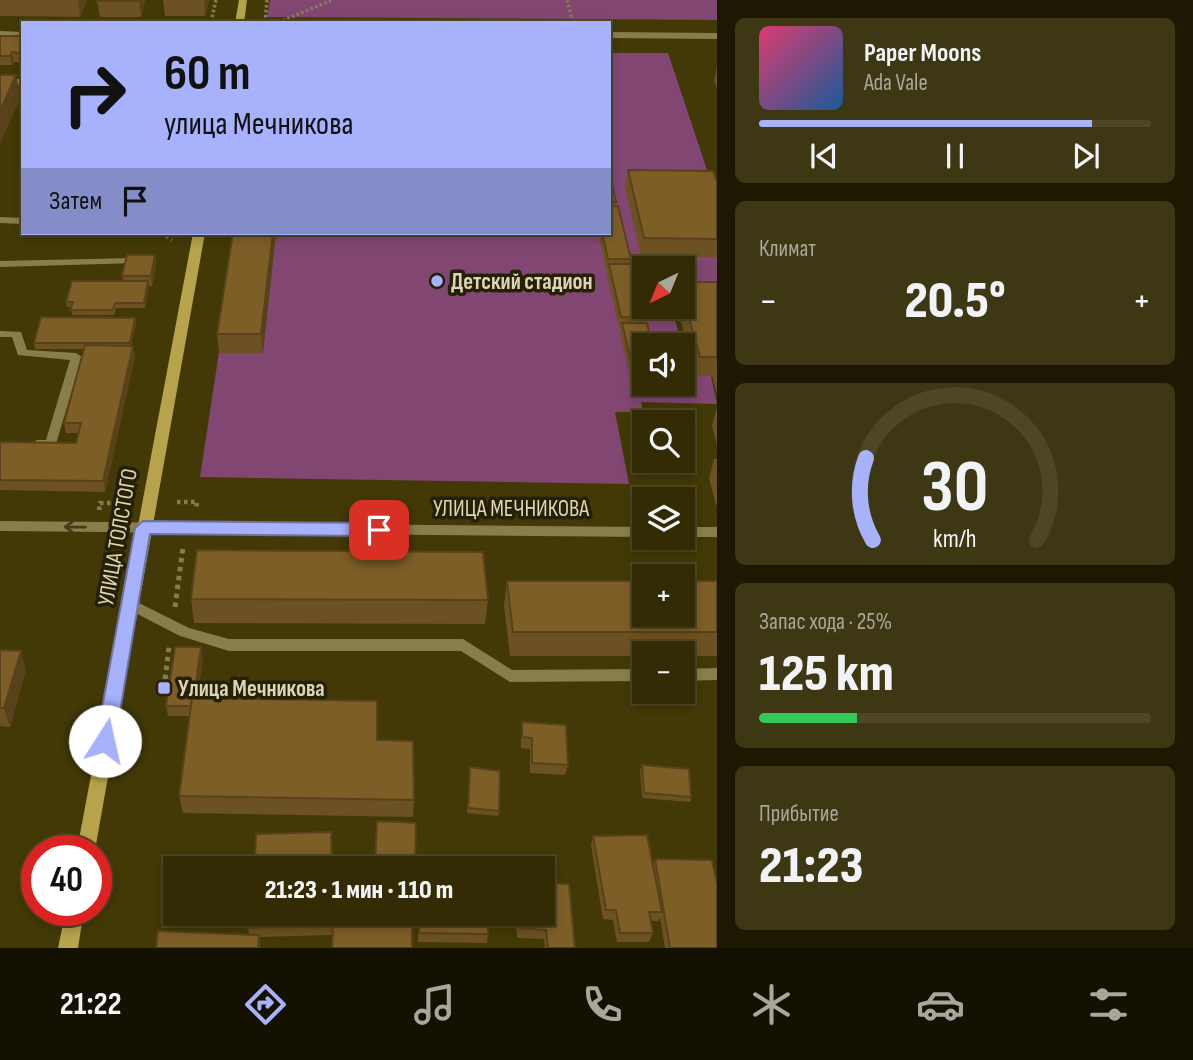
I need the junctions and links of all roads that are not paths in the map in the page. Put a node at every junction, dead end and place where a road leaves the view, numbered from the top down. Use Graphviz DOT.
graph roads {
  1 [pos="243,0"];
  2 [pos="239,21"];
  3 [pos="0,34"];
  4 [pos="21,34"];
  5 [pos="611,35"];
  6 [pos="717,36"];
  7 [pos="0,82"];
  8 [pos="21,82"];
  9 [pos="0,220"];
  10 [pos="21,221"];
  11 [pos="199,235"];
  12 [pos="133,261"];
  13 [pos="0,264"];
  14 [pos="0,334"];
  15 [pos="25,443"];
  16 [pos="0,526"];
  17 [pos="143,528"];
  18 [pos="632,532"];
  19 [pos="695,532"];
  20 [pos="717,532"];
  21 [pos="130,604"];
  22 [pos="695,674"];
  23 [pos="717,674"];
  24 [pos="632,675"];
  25 [pos="89,835"];
  26 [pos="72,926"];
  27 [pos="68,948"];
  1 -- 2 [label="street"];
  3 -- 4 [label="street"];
  5 -- 6 [label="street"];
  7 -- 8 [label="lane"];
  9 -- 10 [label="lane"];
  11 -- 17 [label="street, УЛИЦА ТОЛСТОГО"];
  12 -- 13 [label="lane"];
  14 -- 15 [label="lane"];
  17 -- 16 [label="street, УЛИЦА МЕЧНИКОВА, one-way"];
  17 -- 18 [label="street, УЛИЦА МЕЧНИКОВА"];
  17 -- 21 [label="street, УЛИЦА ТОЛСТОГО"];
  19 -- 20 [label="street"];
  21 -- 24 [label="lane"];
  21 -- 25 [label="street, УЛИЦА ТОЛСТОГО"];
  22 -- 23 [label="lane"];
  26 -- 27 [label="street"];
}
